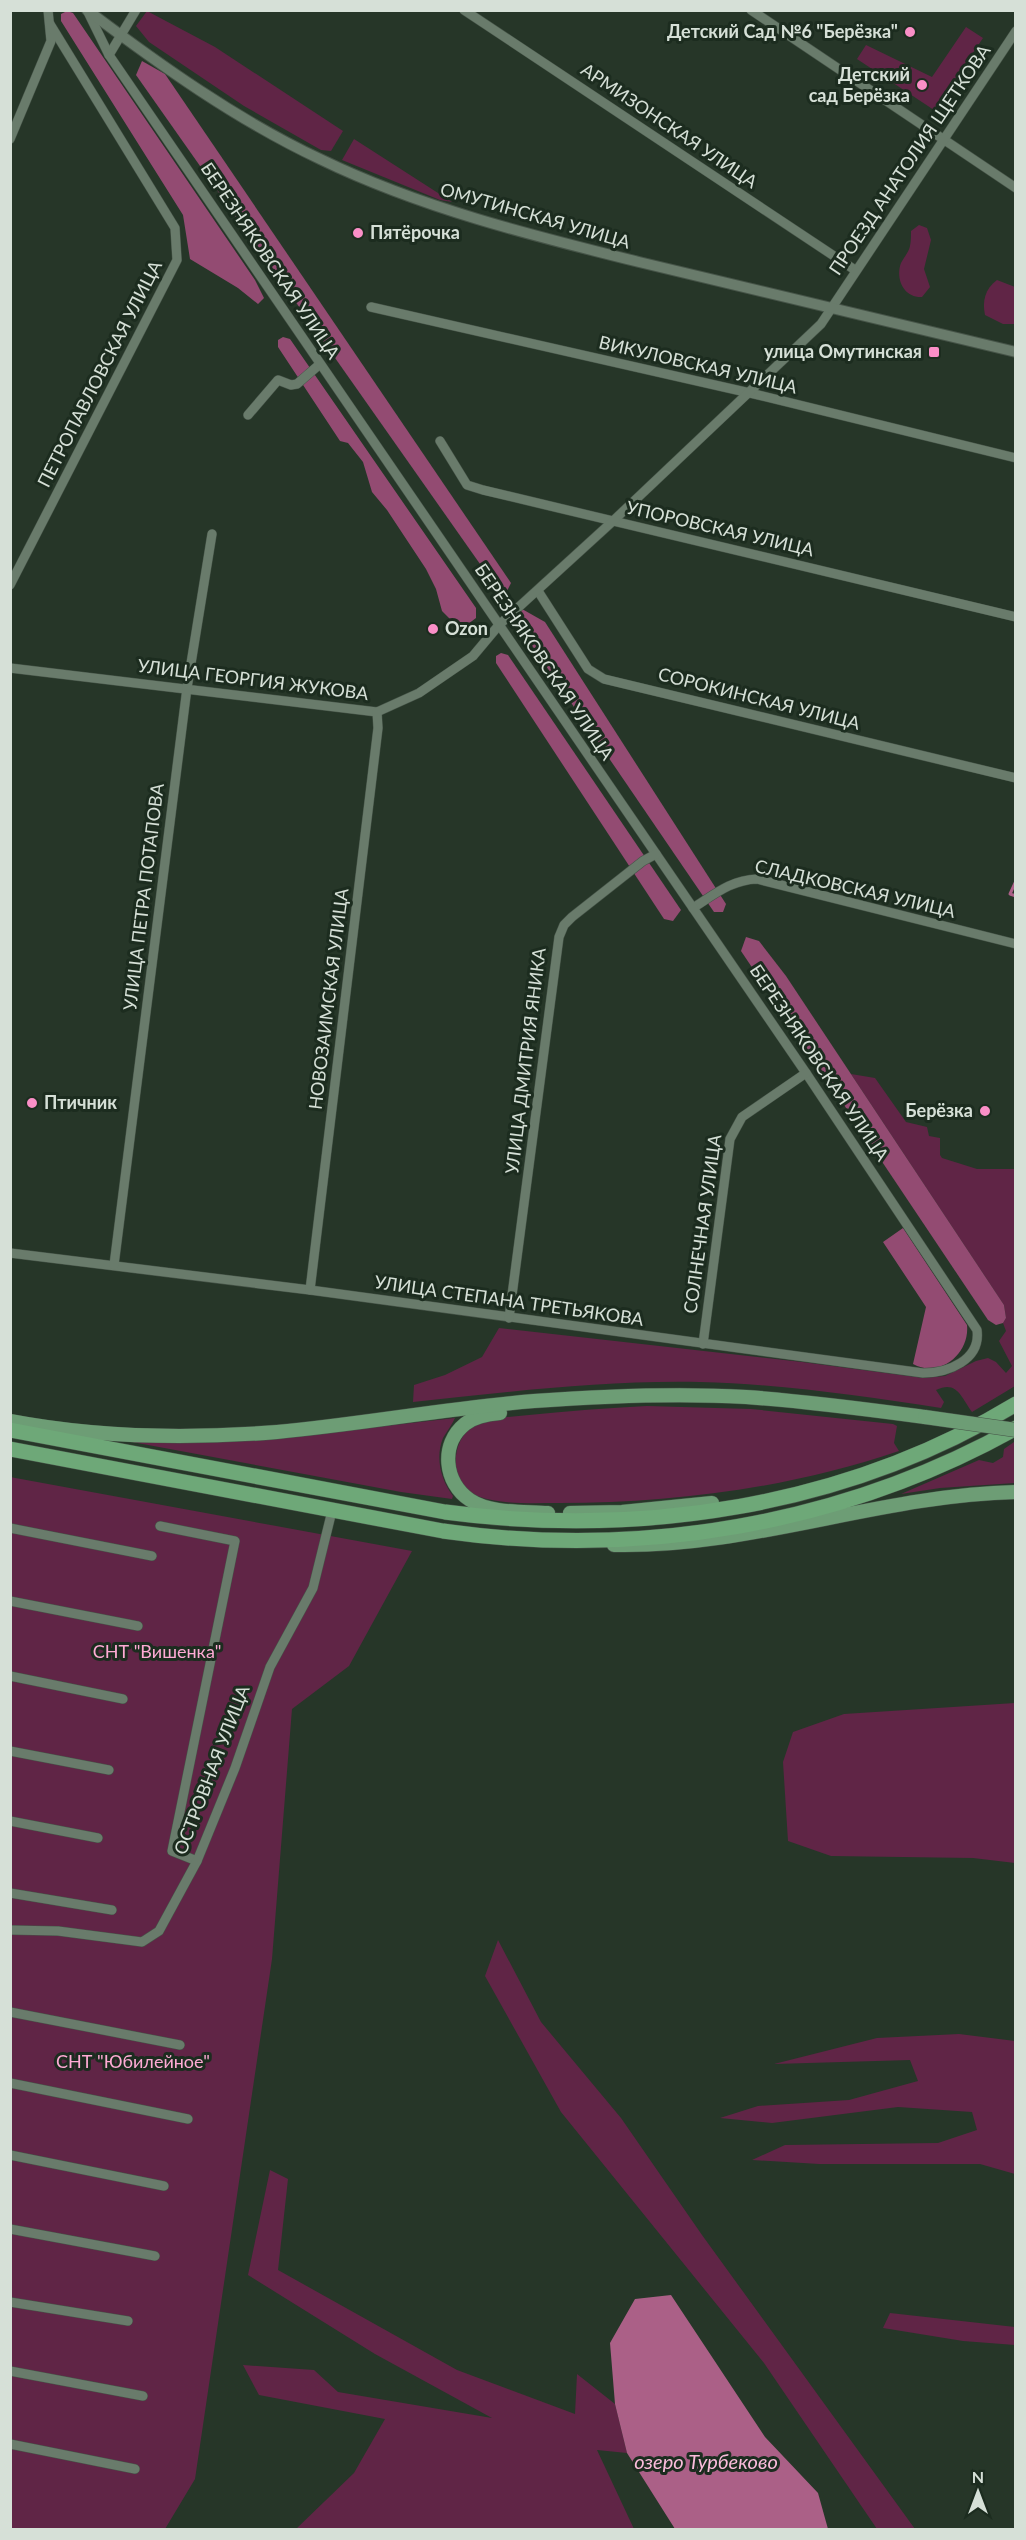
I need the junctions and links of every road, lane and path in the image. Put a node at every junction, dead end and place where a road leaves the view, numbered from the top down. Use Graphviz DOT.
graph roads {
  1 [pos="48,10"];
  2 [pos="87,10"];
  3 [pos="136,10"];
  4 [pos="464,10"];
  5 [pos="751,10"];
  6 [pos="50,24"];
  7 [pos="1016,31"];
  8 [pos="120,35"];
  9 [pos="109,55"];
  10 [pos="10,139"];
  11 [pos="943,139"];
  12 [pos="1016,188"];
  13 [pos="855,270"];
  14 [pos="371,307"];
  15 [pos="832,307"];
  16 [pos="1016,352"];
  17 [pos="320,364"];
  18 [pos="750,393"];
  19 [pos="248,416"];
  20 [pos="440,441"];
  21 [pos="1016,458"];
  22 [pos="613,521"];
  23 [pos="212,534"];
  24 [pos="10,585"];
  25 [pos="538,591"];
  26 [pos="1016,617"];
  27 [pos="499,625"];
  28 [pos="10,668"];
  29 [pos="187,688"];
  30 [pos="377,712"];
  31 [pos="1016,778"];
  32 [pos="656,854"];
  33 [pos="693,908"];
  34 [pos="1016,944"];
  35 [pos="806,1073"];
  36 [pos="10,1253"];
  37 [pos="114,1265"];
  38 [pos="310,1290"];
  39 [pos="509,1318"];
  40 [pos="977,1330"];
  41 [pos="703,1344"];
  42 [pos="611,1397"];
  43 [pos="1016,1404"];
  44 [pos="10,1421"];
  45 [pos="1016,1429"];
  46 [pos="10,1430"];
  47 [pos="10,1449"];
  48 [pos="1016,1492"];
  49 [pos="786,1497"];
  50 [pos="332,1511"];
  51 [pos="160,1526"];
  52 [pos="10,1528"];
  53 [pos="552,1542"];
  54 [pos="152,1556"];
  55 [pos="10,1600"];
  56 [pos="138,1626"];
  57 [pos="10,1676"];
  58 [pos="123,1699"];
  59 [pos="10,1751"];
  60 [pos="109,1770"];
  61 [pos="10,1821"];
  62 [pos="98,1838"];
  63 [pos="197,1861"];
  64 [pos="10,1893"];
  65 [pos="112,1910"];
  66 [pos="10,1930"];
  67 [pos="10,2012"];
  68 [pos="180,2045"];
  69 [pos="10,2083"];
  70 [pos="188,2119"];
  71 [pos="10,2155"];
  72 [pos="164,2186"];
  73 [pos="10,2229"];
  74 [pos="155,2256"];
  75 [pos="10,2302"];
  76 [pos="128,2321"];
  77 [pos="10,2371"];
  78 [pos="143,2396"];
  79 [pos="10,2444"];
  80 [pos="135,2469"];
  1 -- 6 [label="street"];
  2 -- 8 [label="street, ОМУТИНСКАЯ УЛИЦА"];
  2 -- 9 [label="street, БЕРЕЗНЯКОВСКАЯ УЛИЦА"];
  3 -- 8 [label="street"];
  4 -- 13 [label="street, АРМИЗОНСКАЯ УЛИЦА"];
  5 -- 11 [label="street"];
  6 -- 10 [label="street"];
  6 -- 24 [label="street, ПЕТРОПАВЛОВСКАЯ УЛИЦА"];
  7 -- 11 [label="street, ПРОЕЗД АНАТОЛИЯ ЩЕТКОВА"];
  8 -- 9 [label="street"];
  8 -- 15 [label="street, ОМУТИНСКАЯ УЛИЦА"];
  9 -- 17 [label="street, БЕРЕЗНЯКОВСКАЯ УЛИЦА"];
  11 -- 12 [label="street"];
  11 -- 13 [label="street, ПРОЕЗД АНАТОЛИЯ ЩЕТКОВА"];
  13 -- 15 [label="street, ПРОЕЗД АНАТОЛИЯ ЩЕТКОВА"];
  14 -- 18 [label="street, ВИКУЛОВСКАЯ УЛИЦА"];
  15 -- 16 [label="street, ОМУТИНСКАЯ УЛИЦА"];
  15 -- 18 [label="street, ПРОЕЗД АНАТОЛИЯ ЩЕТКОВА"];
  17 -- 19 [label="street"];
  17 -- 27 [label="street, БЕРЕЗНЯКОВСКАЯ УЛИЦА"];
  18 -- 21 [label="street, ВИКУЛОВСКАЯ УЛИЦА"];
  18 -- 22 [label="street, ПРОЕЗД АНАТОЛИЯ ЩЕТКОВА"];
  20 -- 22 [label="street, УПОРОВСКАЯ УЛИЦА"];
  22 -- 25 [label="street, УЛИЦА ГЕОРГИЯ ЖУКОВА"];
  22 -- 26 [label="street, УПОРОВСКАЯ УЛИЦА"];
  23 -- 29 [label="street, УЛИЦА ПЕТРА ПОТАПОВА"];
  25 -- 27 [label="street, УЛИЦА ГЕОРГИЯ ЖУКОВА"];
  25 -- 31 [label="street, СОРОКИНСКАЯ УЛИЦА"];
  27 -- 30 [label="street, УЛИЦА ГЕОРГИЯ ЖУКОВА"];
  27 -- 32 [label="street, БЕРЕЗНЯКОВСКАЯ УЛИЦА"];
  28 -- 29 [label="street, УЛИЦА ГЕОРГИЯ ЖУКОВА"];
  29 -- 30 [label="street, УЛИЦА ГЕОРГИЯ ЖУКОВА"];
  29 -- 37 [label="street, УЛИЦА ПЕТРА ПОТАПОВА"];
  30 -- 38 [label="street, НОВОЗАИМСКАЯ УЛИЦА"];
  32 -- 33 [label="street, БЕРЕЗНЯКОВСКАЯ УЛИЦА"];
  32 -- 39 [label="street, УЛИЦА ДМИТРИЯ ЯНИКА"];
  33 -- 34 [label="street, СЛАДКОВСКАЯ УЛИЦА"];
  33 -- 35 [label="street, БЕРЕЗНЯКОВСКАЯ УЛИЦА"];
  35 -- 40 [label="street, БЕРЕЗНЯКОВСКАЯ УЛИЦА"];
  35 -- 41 [label="street, СОЛНЕЧНАЯ УЛИЦА"];
  36 -- 37 [label="street, УЛИЦА СТЕПАНА ТРЕТЬЯКОВА"];
  37 -- 38 [label="street, УЛИЦА СТЕПАНА ТРЕТЬЯКОВА"];
  38 -- 39 [label="street, УЛИЦА СТЕПАНА ТРЕТЬЯКОВА"];
  39 -- 41 [label="street, УЛИЦА СТЕПАНА ТРЕТЬЯКОВА"];
  40 -- 41 [label="street, УЛИЦА СТЕПАНА ТРЕТЬЯКОВА"];
  42 -- 44 [label="main road"];
  42 -- 45 [label="main road, bridge"];
  42 -- 49 [label="main road"];
  43 -- 49 [label="highway"];
  45 -- 53 [label="highway"];
  46 -- 49 [label="highway"];
  47 -- 50 [label="highway"];
  48 -- 53 [label="main road"];
  50 -- 53 [label="highway"];
  50 -- 63 [label="street, ОСТРОВНАЯ УЛИЦА"];
  51 -- 63 [label="street"];
  52 -- 54 [label="street"];
  55 -- 56 [label="street"];
  57 -- 58 [label="street"];
  59 -- 60 [label="street"];
  61 -- 62 [label="street"];
  63 -- 66 [label="street, ОСТРОВНАЯ УЛИЦА"];
  64 -- 65 [label="street"];
  67 -- 68 [label="street"];
  69 -- 70 [label="street"];
  71 -- 72 [label="street"];
  73 -- 74 [label="street"];
  75 -- 76 [label="street"];
  77 -- 78 [label="street"];
  79 -- 80 [label="street"];
}
